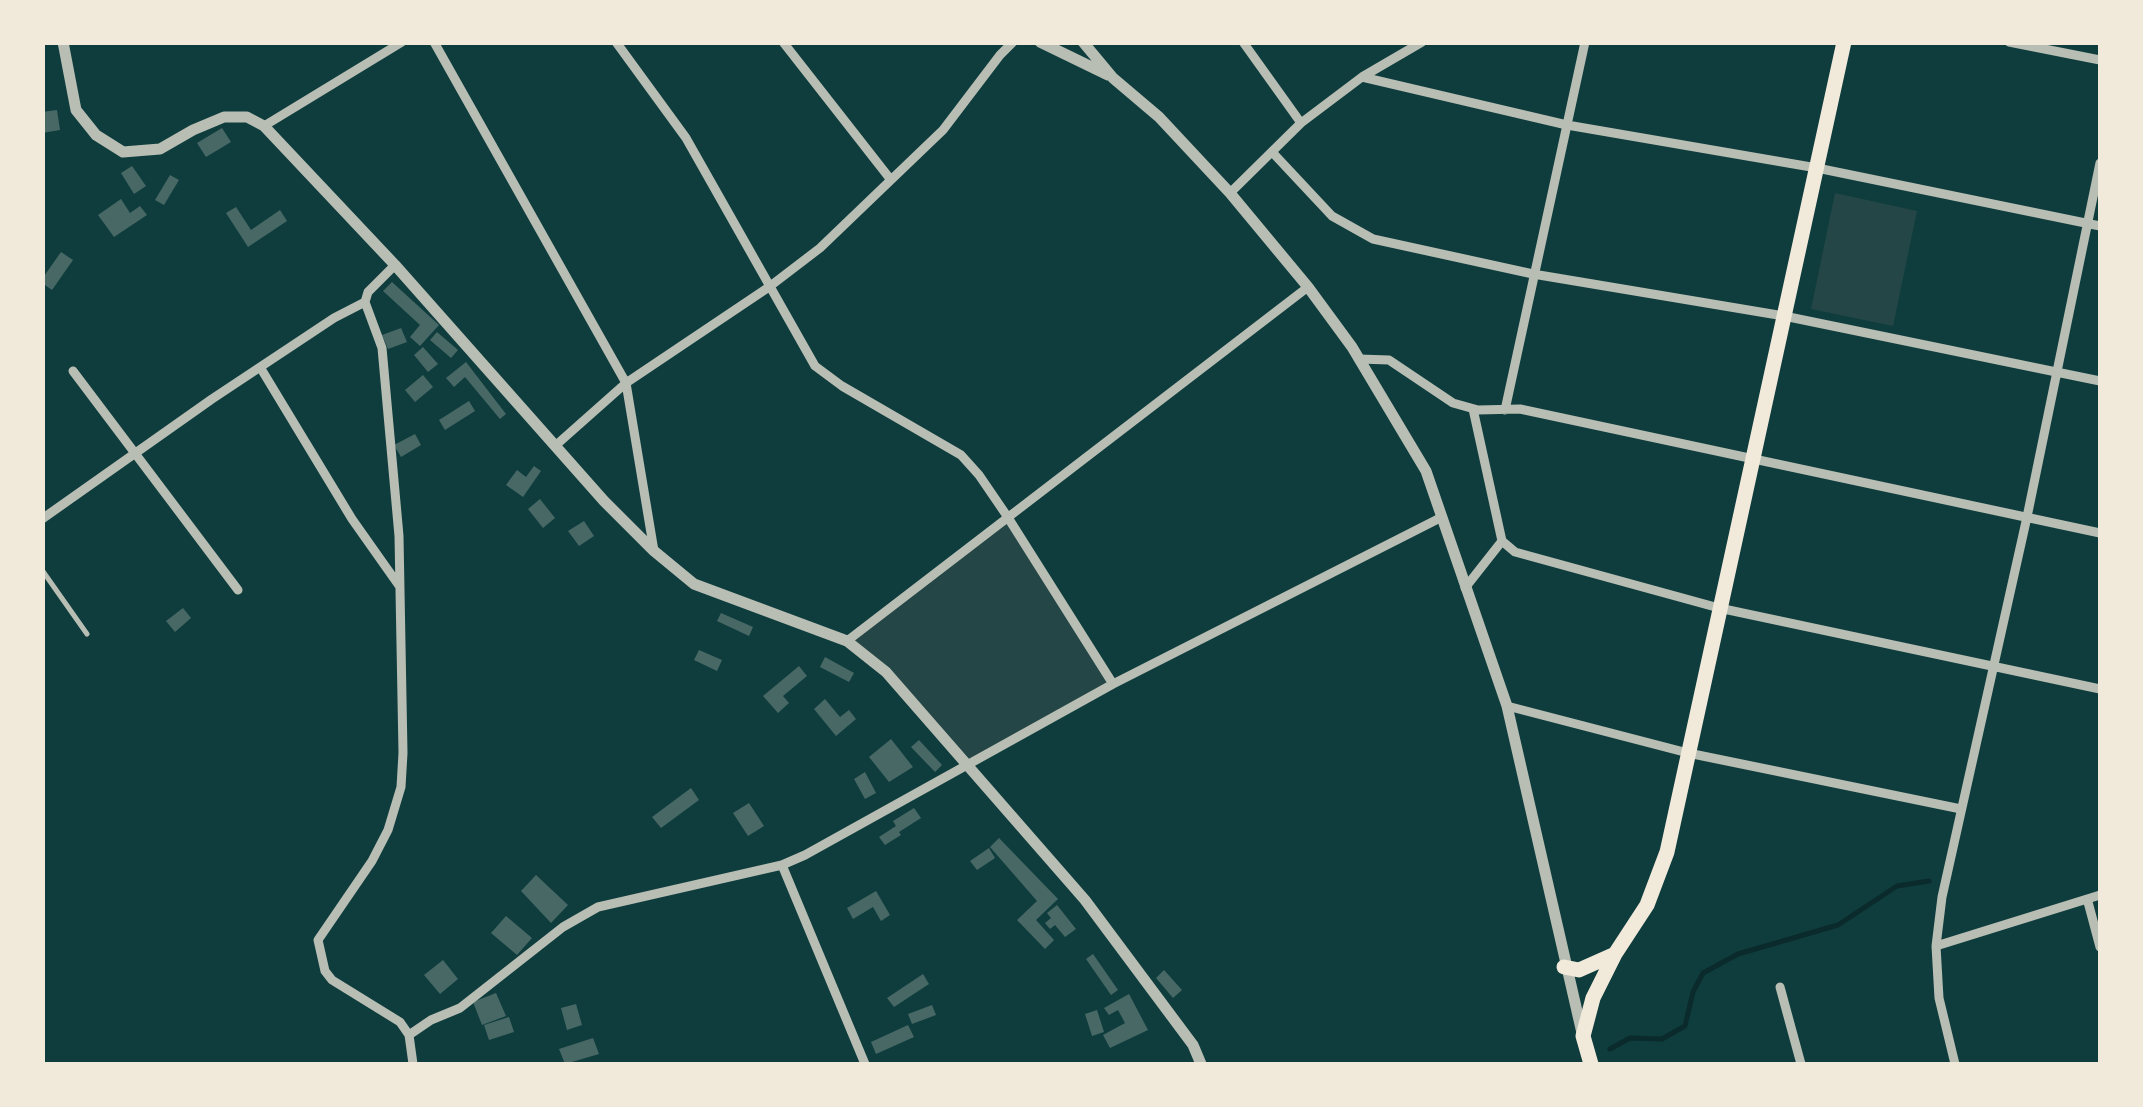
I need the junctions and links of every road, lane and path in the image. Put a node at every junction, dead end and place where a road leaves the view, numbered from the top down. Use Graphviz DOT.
graph roads {
  1 [pos="63,42"];
  2 [pos="402,42"];
  3 [pos="434,42"];
  4 [pos="616,42"];
  5 [pos="783,42"];
  6 [pos="1012,42"];
  7 [pos="1040,42"];
  8 [pos="1083,42"];
  9 [pos="1243,42"];
  10 [pos="1400,42"];
  11 [pos="1422,42"];
  12 [pos="1585,42"];
  13 [pos="1844,42"];
  14 [pos="2009,42"];
  15 [pos="1408,53"];
  16 [pos="2100,60"];
  17 [pos="1113,78"];
  18 [pos="1362,78"];
  19 [pos="1301,123"];
  20 [pos="1567,124"];
  21 [pos="264,126"];
  22 [pos="1273,153"];
  23 [pos="2100,163"];
  24 [pos="1816,168"];
  25 [pos="891,180"];
  26 [pos="1230,193"];
  27 [pos="2088,223"];
  28 [pos="2100,226"];
  29 [pos="395,265"];
  30 [pos="1534,274"];
  31 [pos="1308,287"];
  32 [pos="768,288"];
  33 [pos="366,302"];
  34 [pos="1784,316"];
  35 [pos="1359,358"];
  36 [pos="260,367"];
  37 [pos="73,371"];
  38 [pos="2058,372"];
  39 [pos="2100,381"];
  40 [pos="626,384"];
  41 [pos="1473,408"];
  42 [pos="1505,410"];
  43 [pos="555,446"];
  44 [pos="135,454"];
  45 [pos="1752,459"];
  46 [pos="1006,516"];
  47 [pos="1442,517"];
  48 [pos="2027,517"];
  49 [pos="42,520"];
  50 [pos="2100,533"];
  51 [pos="1502,541"];
  52 [pos="654,551"];
  53 [pos="42,570"];
  54 [pos="400,587"];
  55 [pos="1465,588"];
  56 [pos="238,590"];
  57 [pos="1720,608"];
  58 [pos="87,634"];
  59 [pos="847,642"];
  60 [pos="1993,667"];
  61 [pos="1114,684"];
  62 [pos="2100,688"];
  63 [pos="1507,706"];
  64 [pos="1688,753"];
  65 [pos="970,765"];
  66 [pos="1960,808"];
  67 [pos="782,865"];
  68 [pos="2100,896"];
  69 [pos="2088,902"];
  70 [pos="1936,946"];
  71 [pos="2100,947"];
  72 [pos="1616,954"];
  73 [pos="1564,967"];
  74 [pos="1780,987"];
  75 [pos="409,1035"];
  76 [pos="1583,1036"];
  77 [pos="413,1064"];
  78 [pos="865,1064"];
  79 [pos="1200,1064"];
  80 [pos="1590,1064"];
  81 [pos="1801,1064"];
  82 [pos="1955,1064"];
  1 -- 21 [label="street"];
  2 -- 21 [label="street"];
  3 -- 40 [label="street"];
  4 -- 32 [label="street"];
  5 -- 25 [label="street"];
  6 -- 25 [label="street"];
  7 -- 17 [label="street"];
  8 -- 17 [label="street"];
  9 -- 19 [label="street"];
  10 -- 15 [label="street"];
  11 -- 15 [label="street"];
  12 -- 20 [label="street"];
  13 -- 24 [label="highway"];
  14 -- 16 [label="street"];
  15 -- 18 [label="street"];
  17 -- 26 [label="street"];
  18 -- 19 [label="street"];
  18 -- 20 [label="street"];
  19 -- 22 [label="street"];
  20 -- 24 [label="street"];
  20 -- 30 [label="street"];
  21 -- 29 [label="street"];
  22 -- 26 [label="street"];
  22 -- 30 [label="street"];
  23 -- 27 [label="street"];
  24 -- 27 [label="street"];
  24 -- 34 [label="highway"];
  25 -- 32 [label="street"];
  26 -- 31 [label="street"];
  27 -- 28 [label="street"];
  27 -- 38 [label="street"];
  29 -- 33 [label="street"];
  29 -- 43 [label="street"];
  30 -- 34 [label="street"];
  30 -- 42 [label="street"];
  31 -- 35 [label="street"];
  31 -- 46 [label="street"];
  32 -- 40 [label="street"];
  32 -- 46 [label="street"];
  33 -- 36 [label="street"];
  33 -- 54 [label="street"];
  34 -- 38 [label="street"];
  34 -- 45 [label="highway"];
  35 -- 41 [label="street"];
  35 -- 47 [label="street"];
  36 -- 44 [label="street"];
  36 -- 54 [label="street"];
  37 -- 44 [label="street"];
  38 -- 39 [label="street"];
  38 -- 48 [label="street"];
  40 -- 43 [label="street"];
  40 -- 52 [label="street"];
  41 -- 42 [label="street"];
  41 -- 51 [label="street"];
  42 -- 45 [label="street"];
  43 -- 52 [label="street"];
  44 -- 49 [label="street"];
  44 -- 56 [label="street"];
  45 -- 48 [label="street"];
  45 -- 57 [label="highway"];
  46 -- 59 [label="street"];
  46 -- 61 [label="street"];
  47 -- 55 [label="street"];
  47 -- 61 [label="street"];
  48 -- 50 [label="street"];
  48 -- 60 [label="street"];
  51 -- 55 [label="street"];
  51 -- 57 [label="street"];
  52 -- 59 [label="street"];
  53 -- 58 [label="lane"];
  54 -- 75 [label="street"];
  55 -- 63 [label="street"];
  57 -- 60 [label="street"];
  57 -- 64 [label="highway"];
  59 -- 65 [label="street"];
  60 -- 62 [label="street"];
  60 -- 66 [label="street"];
  61 -- 65 [label="street"];
  63 -- 64 [label="street"];
  63 -- 73 [label="street"];
  64 -- 66 [label="street"];
  64 -- 72 [label="highway"];
  65 -- 67 [label="street"];
  65 -- 79 [label="street"];
  66 -- 70 [label="street"];
  67 -- 75 [label="street"];
  67 -- 78 [label="street"];
  68 -- 69 [label="street"];
  69 -- 70 [label="street"];
  69 -- 71 [label="street"];
  70 -- 82 [label="street"];
  72 -- 73 [label="highway"];
  72 -- 76 [label="highway"];
  73 -- 76 [label="street"];
  74 -- 81 [label="street"];
  75 -- 77 [label="street"];
  76 -- 80 [label="highway"];
}
